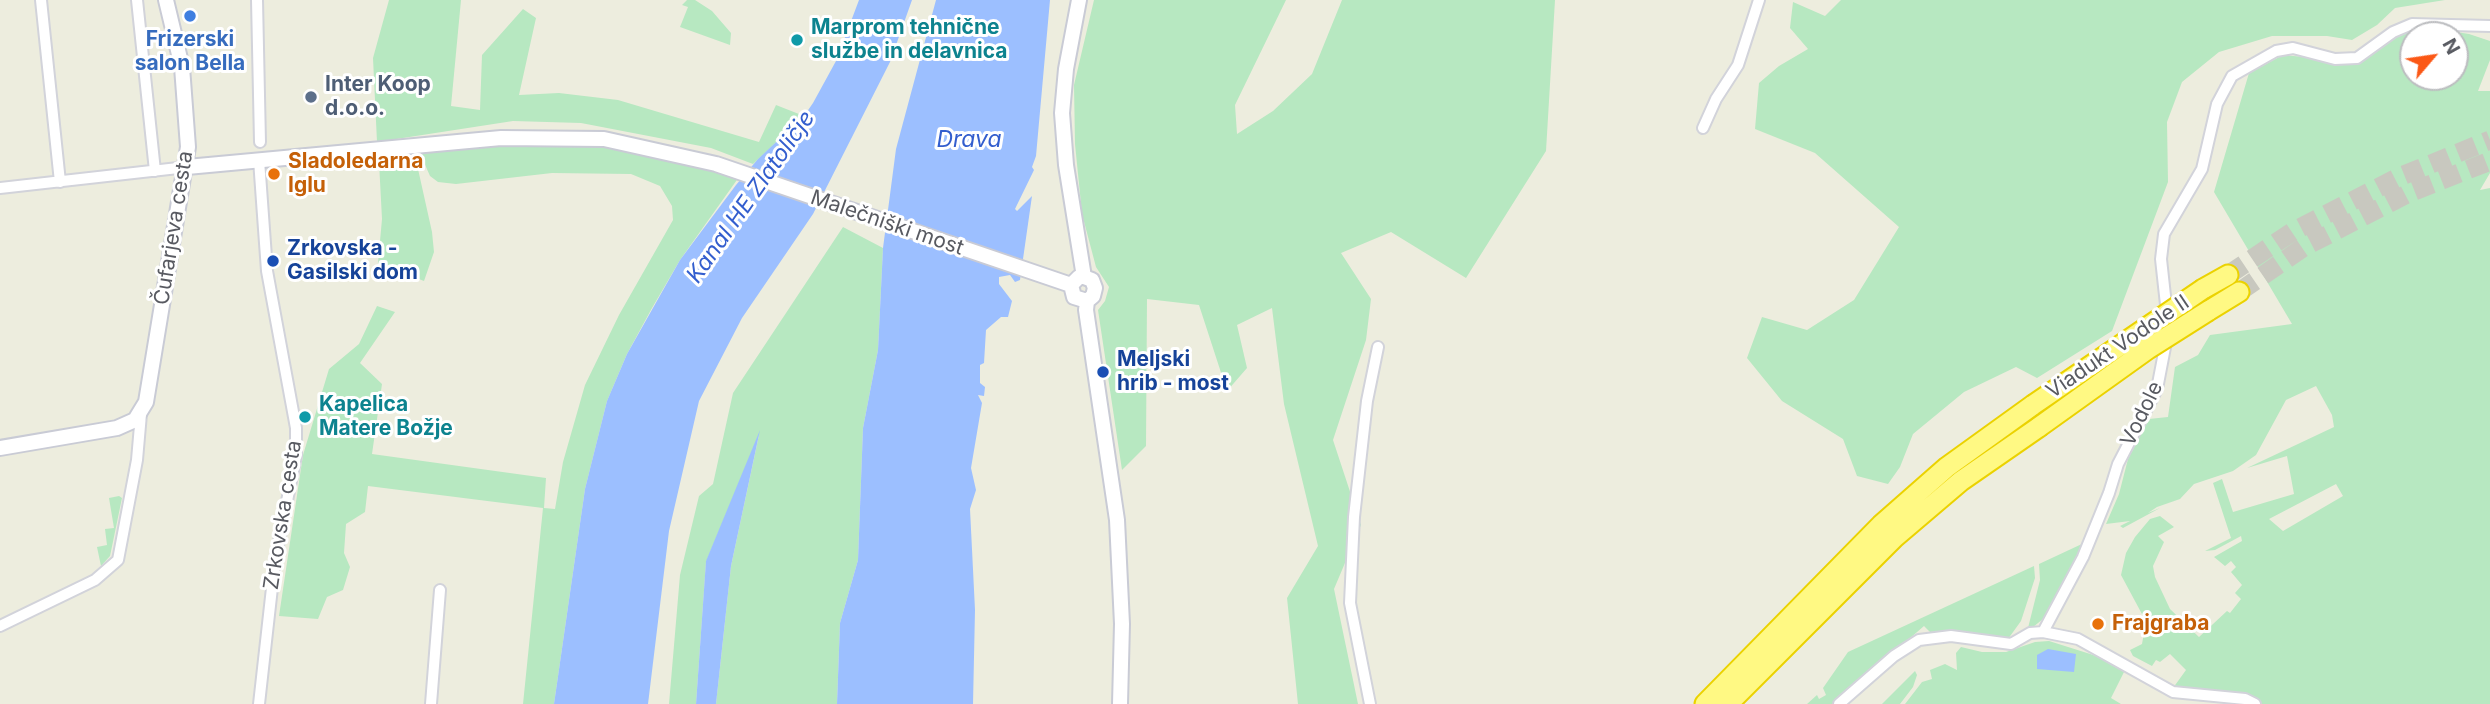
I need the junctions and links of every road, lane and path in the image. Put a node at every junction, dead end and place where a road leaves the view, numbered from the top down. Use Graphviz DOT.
graph roads {
  1 [pos="41,0"];
  2 [pos="137,0"];
  3 [pos="166,0"];
  4 [pos="257,0"];
  5 [pos="1079,0"];
  6 [pos="1759,0"];
  7 [pos="2490,26"];
  8 [pos="1703,128"];
  9 [pos="260,142"];
  10 [pos="259,160"];
  11 [pos="187,167"];
  12 [pos="155,170"];
  13 [pos="60,181"];
  14 [pos="0,188"];
  15 [pos="2228,275"];
  16 [pos="1084,277"];
  17 [pos="1065,283"];
  18 [pos="2239,292"];
  19 [pos="1087,301"];
  20 [pos="1378,347"];
  21 [pos="141,414"];
  22 [pos="0,449"];
  23 [pos="440,590"];
  24 [pos="0,626"];
  25 [pos="2043,632"];
  26 [pos="262,670"];
  27 [pos="259,704"];
  28 [pos="266,704"];
  29 [pos="431,704"];
  30 [pos="1120,704"];
  31 [pos="1370,704"];
  32 [pos="1705,704"];
  33 [pos="1728,704"];
  34 [pos="1839,704"];
  35 [pos="2255,704"];
  1 -- 13 [label="street"];
  2 -- 12 [label="street"];
  3 -- 11 [label="street, Čufarjeva cesta"];
  4 -- 9 [label="street"];
  5 -- 16 [label="street"];
  6 -- 8 [label="street"];
  7 -- 25 [label="street, Vodole"];
  10 -- 11 [label="street, Malečniški most"];
  10 -- 17 [label="street, Malečniški most"];
  10 -- 26 [label="street, Zrkovska cesta"];
  11 -- 12 [label="street"];
  11 -- 21 [label="street, Čufarjeva cesta"];
  12 -- 13 [label="street"];
  13 -- 14 [label="street"];
  15 -- 32 [label="highway, Viadukt Vodole II, bridge"];
  16 -- 17 [label="street"];
  16 -- 19 [label="street"];
  17 -- 19 [label="street"];
  18 -- 33 [label="highway, Viadukt Vodole II, bridge"];
  19 -- 30 [label="street"];
  20 -- 31 [label="street"];
  21 -- 22 [label="street"];
  21 -- 24 [label="street"];
  23 -- 29 [label="street"];
  25 -- 34 [label="street"];
  25 -- 35 [label="street"];
  26 -- 27 [label="street, Zrkovska cesta"];
  26 -- 28 [label="street"];
}
